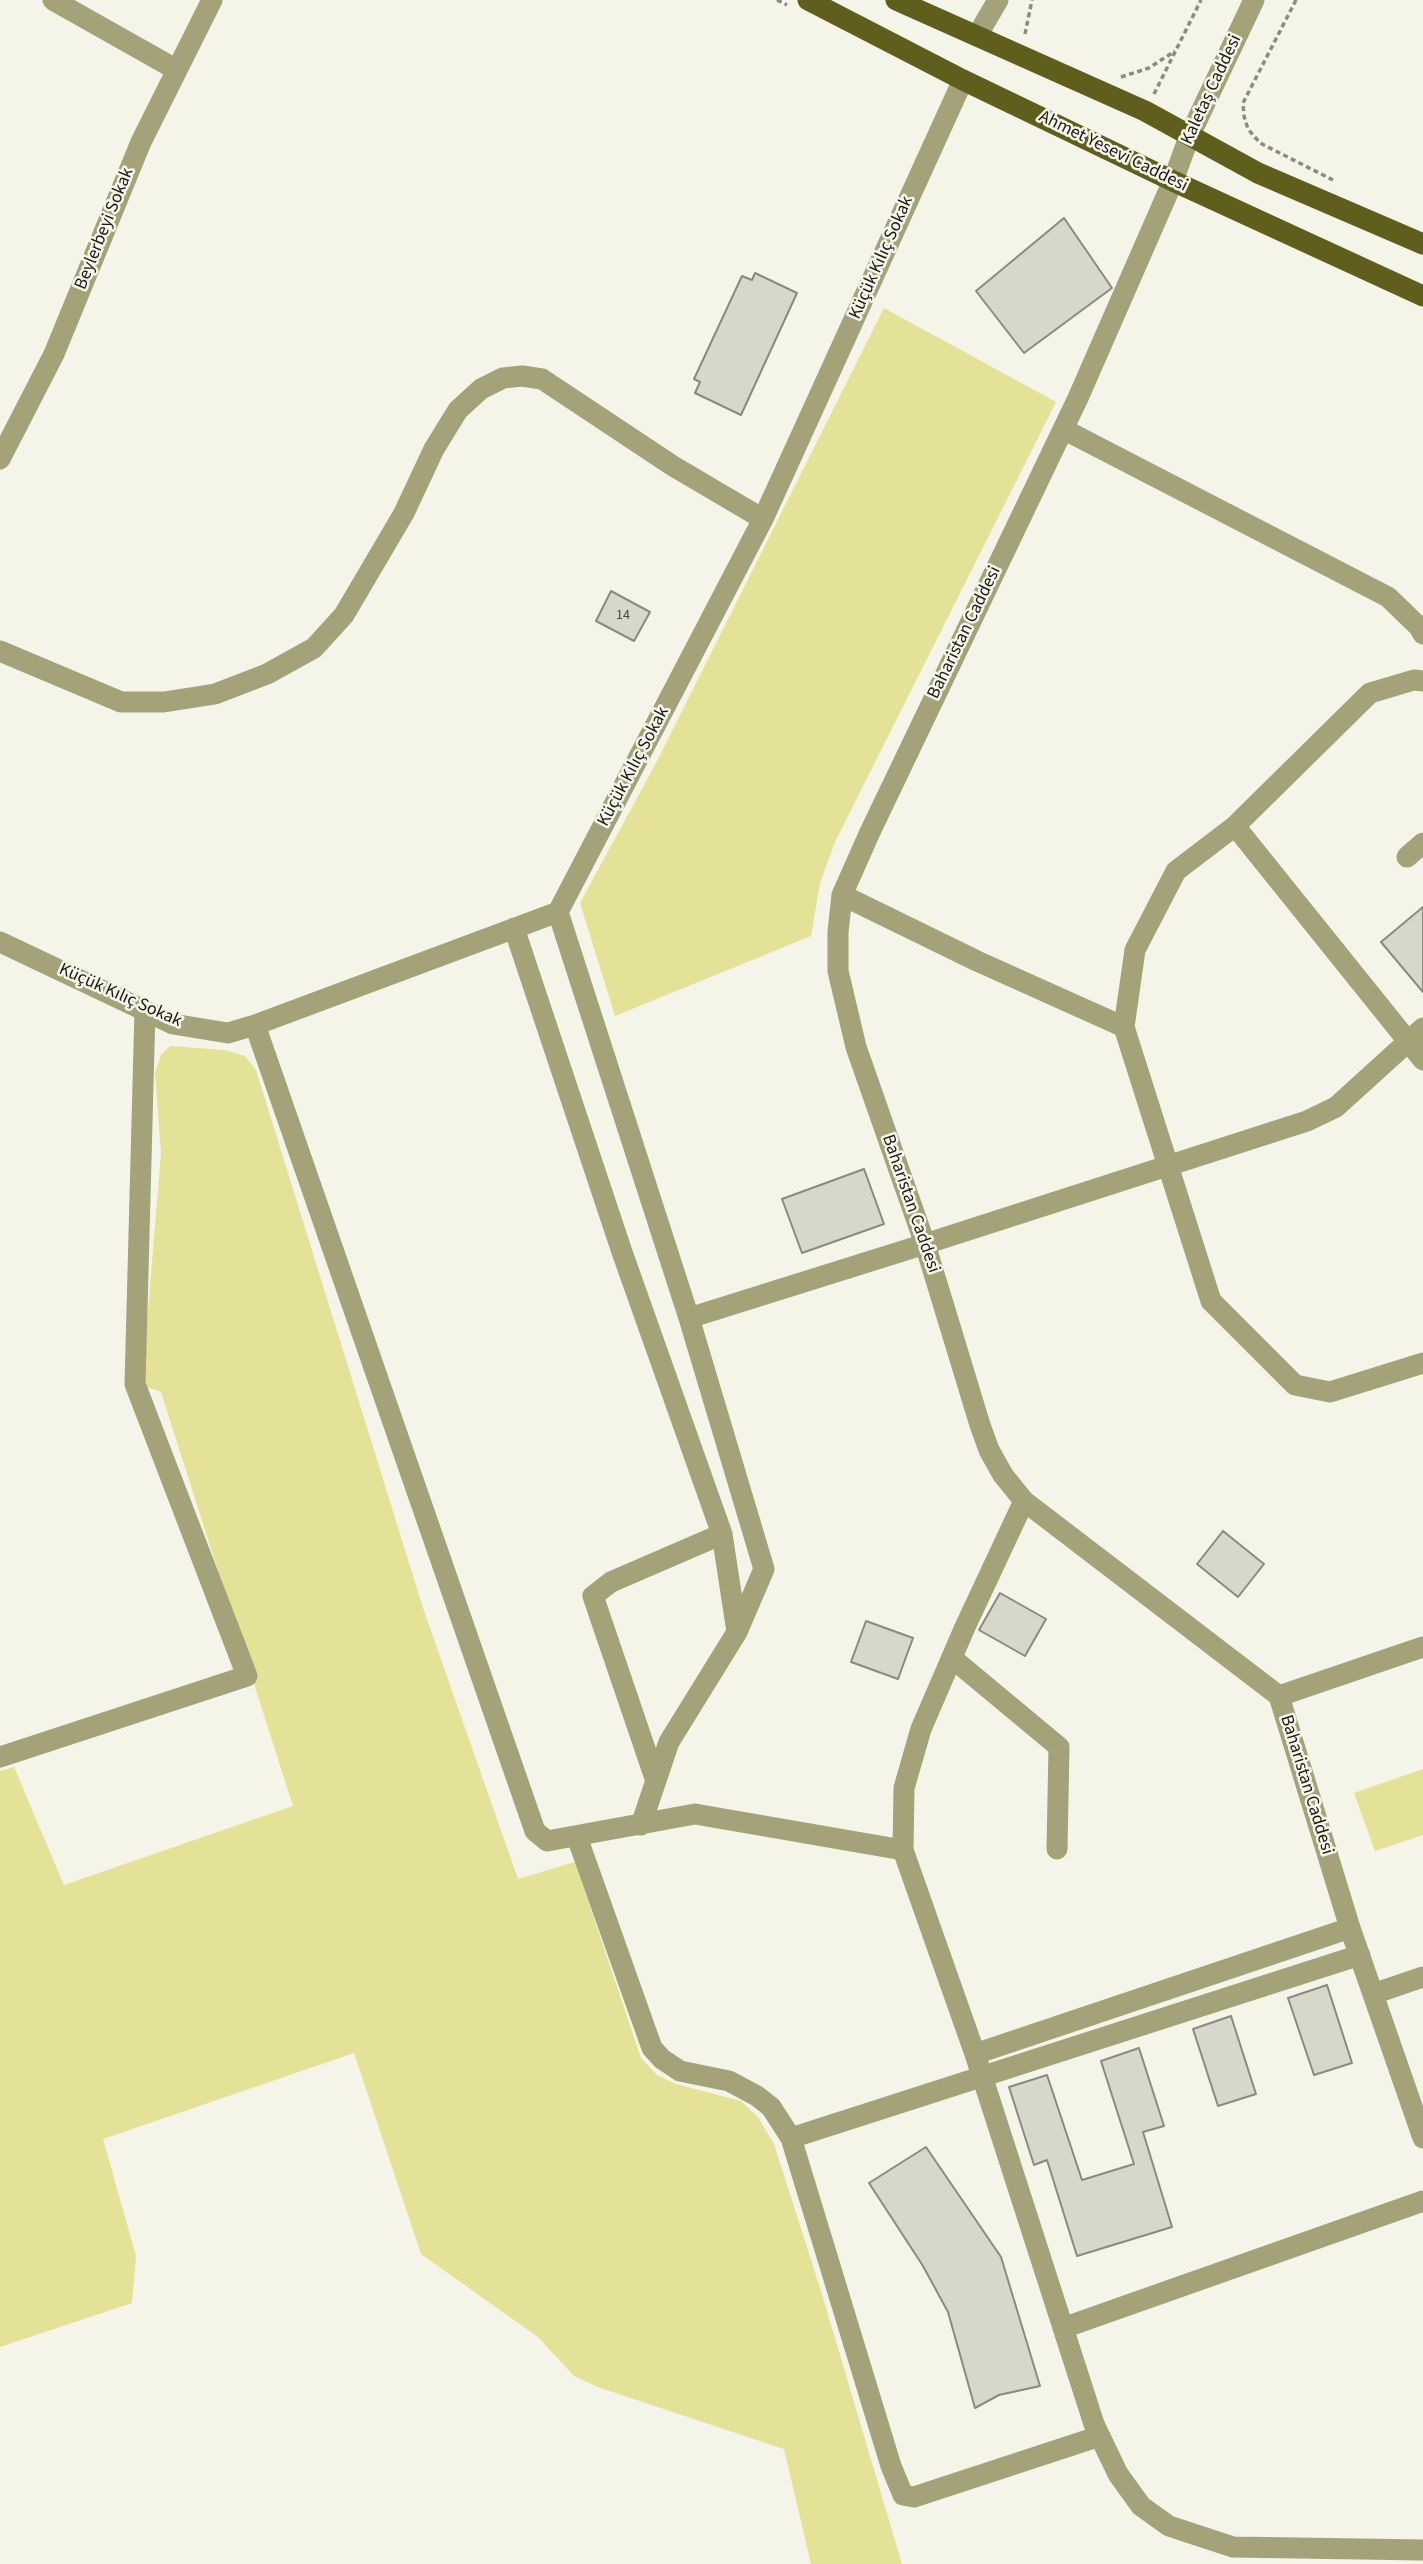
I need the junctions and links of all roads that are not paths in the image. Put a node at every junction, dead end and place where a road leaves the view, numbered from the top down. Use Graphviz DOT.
graph roads {
  1 [pos="53,0"];
  2 [pos="212,0"];
  3 [pos="808,0"];
  4 [pos="896,0"];
  5 [pos="999,0"];
  6 [pos="1254,0"];
  7 [pos="977,36"];
  8 [pos="177,70"];
  9 [pos="963,80"];
  10 [pos="1189,137"];
  11 [pos="1173,181"];
  12 [pos="1423,244"];
  13 [pos="1423,296"];
  14 [pos="1063,429"];
  15 [pos="0,459"];
  16 [pos="764,519"];
  17 [pos="1423,634"];
  18 [pos="0,651"];
  19 [pos="1423,681"];
  20 [pos="1235,826"];
  21 [pos="842,895"];
  22 [pos="558,912"];
  23 [pos="514,928"];
  24 [pos="0,942"];
  25 [pos="145,1010"];
  26 [pos="255,1025"];
  27 [pos="1124,1027"];
  28 [pos="1416,1034"];
  29 [pos="1423,1060"];
  30 [pos="1170,1166"];
  31 [pos="925,1244"];
  32 [pos="689,1318"];
  33 [pos="1423,1363"];
  34 [pos="1024,1502"];
  35 [pos="722,1534"];
  36 [pos="737,1632"];
  37 [pos="1423,1647"];
  38 [pos="952,1658"];
  39 [pos="1279,1696"];
  40 [pos="0,1757"];
  41 [pos="656,1781"];
  42 [pos="640,1825"];
  43 [pos="577,1837"];
  44 [pos="1057,1849"];
  45 [pos="903,1850"];
  46 [pos="1350,1928"];
  47 [pos="1360,1955"];
  48 [pos="1423,1977"];
  49 [pos="1373,1994"];
  50 [pos="975,2054"];
  51 [pos="981,2075"];
  52 [pos="791,2138"];
  53 [pos="1423,2138"];
  54 [pos="1423,2201"];
  55 [pos="1063,2328"];
  56 [pos="1100,2436"];
  57 [pos="1423,2550"];
  58 [pos="1233,2556"];
  1 -- 8 [label="street"];
  2 -- 8 [label="street, Beylerbeyi Sokak"];
  3 -- 9 [label="main road, Ahmet Yesevi Caddesi"];
  4 -- 7 [label="main road"];
  5 -- 7 [label="street"];
  6 -- 10 [label="street, Kaletaş Caddesi"];
  7 -- 10 [label="main road"];
  8 -- 15 [label="street, Beylerbeyi Sokak"];
  9 -- 11 [label="main road, Ahmet Yesevi Caddesi"];
  9 -- 16 [label="street, Küçük Kılıç Sokak"];
  10 -- 11 [label="street, Kaletaş Caddesi"];
  10 -- 12 [label="main road"];
  11 -- 13 [label="main road, Ahmet Yesevi Caddesi"];
  11 -- 14 [label="street, Baharistan Caddesi"];
  14 -- 17 [label="street"];
  14 -- 21 [label="street, Baharistan Caddesi"];
  16 -- 18 [label="street"];
  16 -- 22 [label="street, Küçük Kılıç Sokak"];
  19 -- 20 [label="street"];
  20 -- 27 [label="street"];
  20 -- 28 [label="street"];
  21 -- 27 [label="street"];
  21 -- 31 [label="street, Baharistan Caddesi"];
  22 -- 23 [label="street, Küçük Kılıç Sokak"];
  22 -- 32 [label="street"];
  23 -- 26 [label="street, Küçük Kılıç Sokak"];
  23 -- 35 [label="street"];
  24 -- 25 [label="street, Küçük Kılıç Sokak"];
  25 -- 26 [label="street, Küçük Kılıç Sokak"];
  25 -- 40 [label="street"];
  26 -- 43 [label="street"];
  27 -- 30 [label="street"];
  28 -- 29 [label="street"];
  28 -- 30 [label="street"];
  30 -- 31 [label="street"];
  30 -- 33 [label="street"];
  31 -- 32 [label="street"];
  31 -- 34 [label="street, Baharistan Caddesi"];
  32 -- 36 [label="street"];
  34 -- 38 [label="street"];
  34 -- 39 [label="street, Baharistan Caddesi"];
  35 -- 36 [label="street"];
  35 -- 41 [label="street"];
  36 -- 41 [label="street"];
  37 -- 39 [label="street"];
  38 -- 44 [label="street"];
  38 -- 45 [label="street"];
  39 -- 46 [label="street, Baharistan Caddesi"];
  41 -- 42 [label="street"];
  42 -- 43 [label="street"];
  42 -- 45 [label="street"];
  43 -- 52 [label="street"];
  45 -- 50 [label="street"];
  46 -- 47 [label="street, Baharistan Caddesi"];
  46 -- 50 [label="street"];
  47 -- 49 [label="street, Baharistan Caddesi"];
  47 -- 51 [label="street"];
  48 -- 49 [label="street"];
  49 -- 53 [label="street, Baharistan Caddesi"];
  50 -- 51 [label="street"];
  51 -- 52 [label="street"];
  51 -- 55 [label="street"];
  52 -- 56 [label="street"];
  54 -- 55 [label="street"];
  55 -- 56 [label="street"];
  56 -- 58 [label="street"];
  57 -- 58 [label="street"];
}
